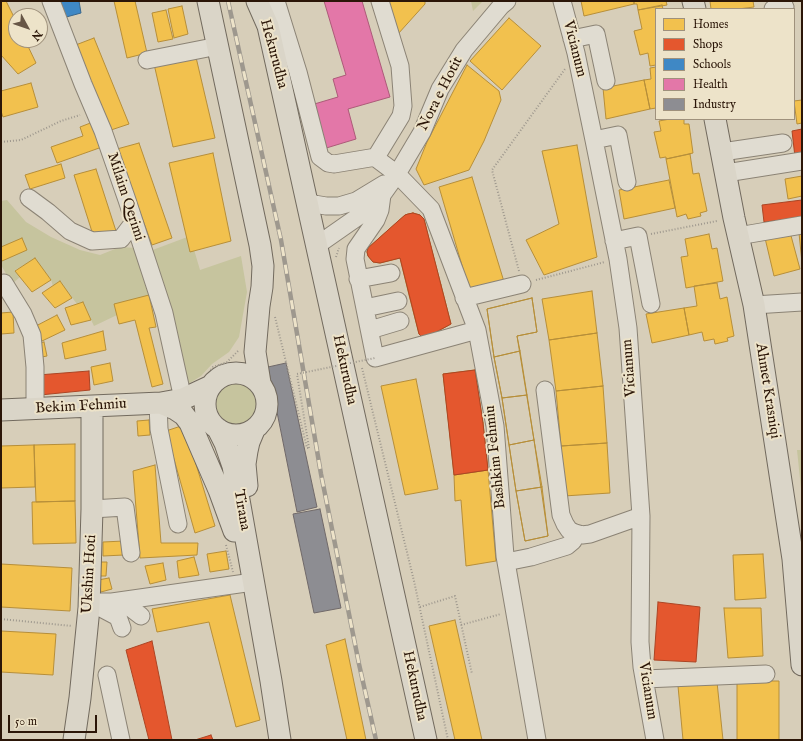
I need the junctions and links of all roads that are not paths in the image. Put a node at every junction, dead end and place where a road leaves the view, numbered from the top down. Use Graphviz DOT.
graph roads {
  1 [pos="51,1"];
  2 [pos="208,1"];
  3 [pos="257,1"];
  4 [pos="276,1"];
  5 [pos="380,1"];
  6 [pos="507,1"];
  7 [pos="562,1"];
  8 [pos="218,46"];
  9 [pos="574,46"];
  10 [pos="147,60"];
  11 [pos="606,81"];
  12 [pos="719,120"];
  13 [pos="594,140"];
  14 [pos="784,144"];
  15 [pos="722,152"];
  16 [pos="376,157"];
  17 [pos="802,161"];
  18 [pos="726,173"];
  19 [pos="397,174"];
  20 [pos="627,182"];
  21 [pos="382,196"];
  22 [pos="29,198"];
  23 [pos="307,200"];
  24 [pos="134,222"];
  25 [pos="802,225"];
  26 [pos="736,227"];
  27 [pos="614,241"];
  28 [pos="316,246"];
  29 [pos="391,273"];
  30 [pos="358,279"];
  31 [pos="4,283"];
  32 [pos="522,284"];
  33 [pos="464,298"];
  34 [pos="398,301"];
  35 [pos="802,302"];
  36 [pos="651,304"];
  37 [pos="754,305"];
  38 [pos="365,308"];
  39 [pos="266,309"];
  40 [pos="400,321"];
  41 [pos="370,330"];
  42 [pos="476,330"];
  43 [pos="233,373"];
  44 [pos="260,383"];
  45 [pos="211,386"];
  46 [pos="545,390"];
  47 [pos="183,399"];
  48 [pos="159,403"];
  49 [pos="92,407"];
  50 [pos="35,409"];
  51 [pos="1,410"];
  52 [pos="214,425"];
  53 [pos="254,430"];
  54 [pos="92,509"];
  55 [pos="641,516"];
  56 [pos="178,524"];
  57 [pos="575,534"];
  58 [pos="130,553"];
  59 [pos="506,562"];
  60 [pos="249,586"];
  61 [pos="93,606"];
  62 [pos="141,616"];
  63 [pos="122,628"];
  64 [pos="802,665"];
  65 [pos="766,674"];
  66 [pos="107,675"];
  67 [pos="644,679"];
  68 [pos="277,737"];
  69 [pos="75,739"];
  70 [pos="121,740"];
  71 [pos="426,740"];
  72 [pos="537,740"];
  73 [pos="655,740"];
  1 -- 24 [label="street, Milaim Qerimi"];
  2 -- 8 [label="main road"];
  3 -- 23 [label="main road, Hekurudha"];
  4 -- 16 [label="street"];
  5 -- 16 [label="street"];
  6 -- 19 [label="street, Nora e Hotit"];
  7 -- 9 [label="street, Vicianum"];
  8 -- 10 [label="street"];
  8 -- 39 [label="main road"];
  9 -- 11 [label="street"];
  9 -- 13 [label="street, Vicianum"];
  12 -- 15 [label="main road, Ahmet Krasniqi"];
  13 -- 20 [label="street"];
  13 -- 27 [label="street, Vicianum"];
  14 -- 15 [label="street"];
  15 -- 18 [label="main road, Ahmet Krasniqi"];
  16 -- 19 [label="street, Bashkim Fehmiu"];
  17 -- 18 [label="street"];
  18 -- 26 [label="main road, Ahmet Krasniqi"];
  19 -- 21 [label="street, Nora e Hotit"];
  19 -- 23 [label="street, Nora e Hotit"];
  19 -- 33 [label="street, Bashkim Fehmiu"];
  21 -- 28 [label="street, Nora e Hotit"];
  21 -- 30 [label="street"];
  22 -- 24 [label="street"];
  23 -- 28 [label="main road, Hekurudha"];
  24 -- 47 [label="street, Milaim Qerimi"];
  25 -- 26 [label="street"];
  26 -- 37 [label="main road, Ahmet Krasniqi"];
  27 -- 36 [label="street"];
  27 -- 55 [label="street, Vicianum"];
  28 -- 71 [label="main road, Hekurudha"];
  29 -- 30 [label="street"];
  30 -- 38 [label="street"];
  31 -- 50 [label="street"];
  32 -- 33 [label="street"];
  33 -- 42 [label="street, Bashkim Fehmiu"];
  34 -- 38 [label="street"];
  35 -- 37 [label="street"];
  37 -- 64 [label="main road, Ahmet Krasniqi"];
  38 -- 41 [label="street"];
  39 -- 43 [label="main road"];
  39 -- 44 [label="main road"];
  40 -- 41 [label="street"];
  41 -- 42 [label="street"];
  42 -- 59 [label="street, Bashkim Fehmiu"];
  43 -- 44 [label="main road"];
  43 -- 45 [label="main road"];
  44 -- 53 [label="main road"];
  45 -- 47 [label="main road, Bekim Fehmiu"];
  45 -- 52 [label="main road"];
  46 -- 57 [label="street"];
  47 -- 48 [label="main road, Bekim Fehmiu"];
  48 -- 49 [label="main road, Bekim Fehmiu"];
  48 -- 52 [label="main road, Bekim Fehmiu"];
  48 -- 56 [label="street"];
  48 -- 60 [label="main road"];
  49 -- 50 [label="main road, Bekim Fehmiu"];
  49 -- 54 [label="main road, Ukshin Hoti"];
  50 -- 51 [label="main road, Bekim Fehmiu"];
  52 -- 53 [label="main road"];
  52 -- 60 [label="main road, Tirana"];
  53 -- 60 [label="main road, Tirana"];
  54 -- 58 [label="street"];
  54 -- 61 [label="main road, Ukshin Hoti"];
  55 -- 57 [label="street"];
  55 -- 67 [label="street, Vicianum"];
  57 -- 59 [label="street"];
  59 -- 72 [label="street, Bashkim Fehmiu"];
  60 -- 61 [label="street"];
  60 -- 68 [label="main road, Tirana"];
  61 -- 62 [label="street"];
  61 -- 63 [label="street"];
  61 -- 69 [label="main road, Ukshin Hoti"];
  65 -- 67 [label="street"];
  66 -- 70 [label="street"];
  67 -- 73 [label="street, Vicianum"];
}
